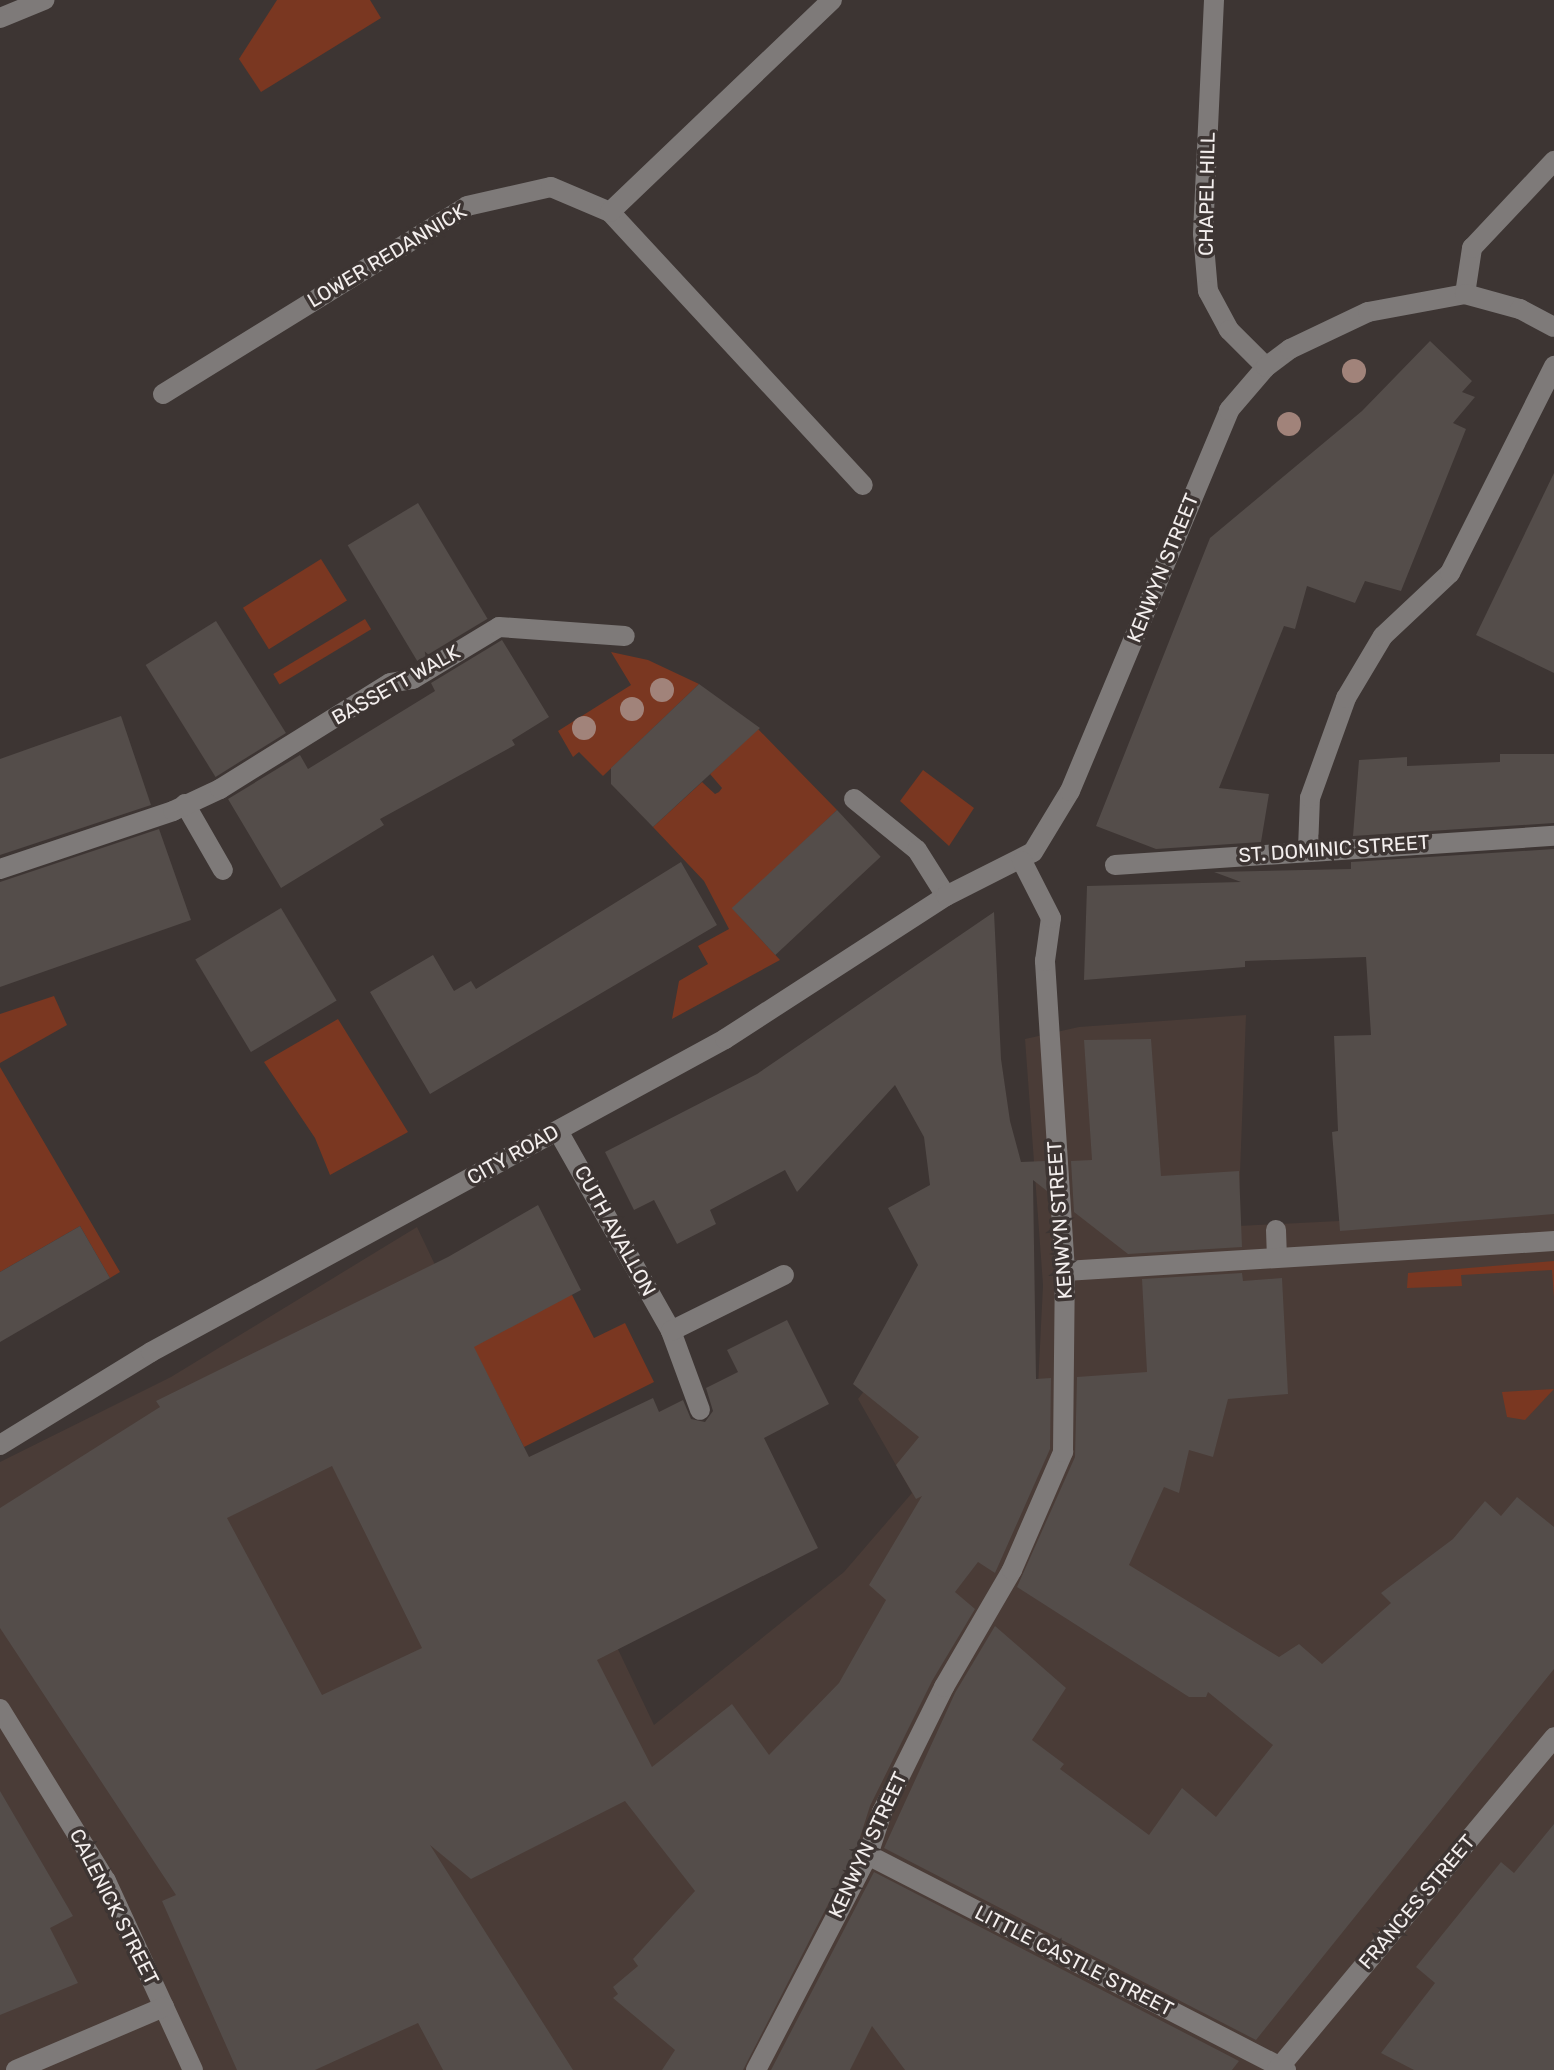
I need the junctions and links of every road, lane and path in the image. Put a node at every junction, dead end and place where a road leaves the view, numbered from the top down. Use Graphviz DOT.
graph roads {
  1 [pos="44,0"];
  2 [pos="832,0"];
  3 [pos="1214,0"];
  4 [pos="0,18"];
  5 [pos="1554,161"];
  6 [pos="610,212"];
  7 [pos="1465,294"];
  8 [pos="1554,327"];
  9 [pos="1554,366"];
  10 [pos="1266,367"];
  11 [pos="163,394"];
  12 [pos="863,485"];
  13 [pos="625,636"];
  14 [pos="854,799"];
  15 [pos="185,804"];
  16 [pos="1554,836"];
  17 [pos="1308,849"];
  18 [pos="1022,861"];
  19 [pos="1115,865"];
  20 [pos="0,869"];
  21 [pos="223,870"];
  22 [pos="946,896"];
  23 [pos="558,1131"];
  24 [pos="1276,1230"];
  25 [pos="1554,1241"];
  26 [pos="1277,1257"];
  27 [pos="1065,1271"];
  28 [pos="784,1275"];
  29 [pos="671,1331"];
  30 [pos="700,1410"];
  31 [pos="0,1445"];
  32 [pos="0,1709"];
  33 [pos="1554,1737"];
  34 [pos="868,1855"];
  35 [pos="164,2007"];
  36 [pos="1281,2069"];
  37 [pos="16,2070"];
  38 [pos="193,2070"];
  39 [pos="756,2070"];
  1 -- 4 [label="street"];
  2 -- 6 [label="street"];
  3 -- 10 [label="street, CHAPEL HILL"];
  5 -- 7 [label="street"];
  6 -- 11 [label="street, LOWER REDANNICK"];
  6 -- 12 [label="street"];
  7 -- 8 [label="street"];
  7 -- 10 [label="street"];
  9 -- 17 [label="street"];
  10 -- 18 [label="street, KENWYN STREET"];
  13 -- 15 [label="street, BASSETT WALK"];
  14 -- 22 [label="street"];
  15 -- 20 [label="street, BASSETT WALK"];
  15 -- 21 [label="street"];
  16 -- 17 [label="street, ST. DOMINIC STREET"];
  17 -- 19 [label="street, ST. DOMINIC STREET"];
  18 -- 22 [label="street, CITY ROAD"];
  18 -- 27 [label="street, KENWYN STREET"];
  22 -- 23 [label="street, CITY ROAD"];
  23 -- 29 [label="street, CUTH AVALLON"];
  23 -- 31 [label="street, CITY ROAD"];
  24 -- 26 [label="street"];
  25 -- 26 [label="street"];
  26 -- 27 [label="street"];
  27 -- 34 [label="street, KENWYN STREET"];
  28 -- 29 [label="street"];
  29 -- 30 [label="street, CUTH AVALLON"];
  32 -- 35 [label="street, CALENICK STREET"];
  33 -- 36 [label="street, FRANCES STREET"];
  34 -- 36 [label="street, LITTLE CASTLE STREET"];
  34 -- 39 [label="street, KENWYN STREET"];
  35 -- 37 [label="street"];
  35 -- 38 [label="street, CALENICK STREET"];
}
